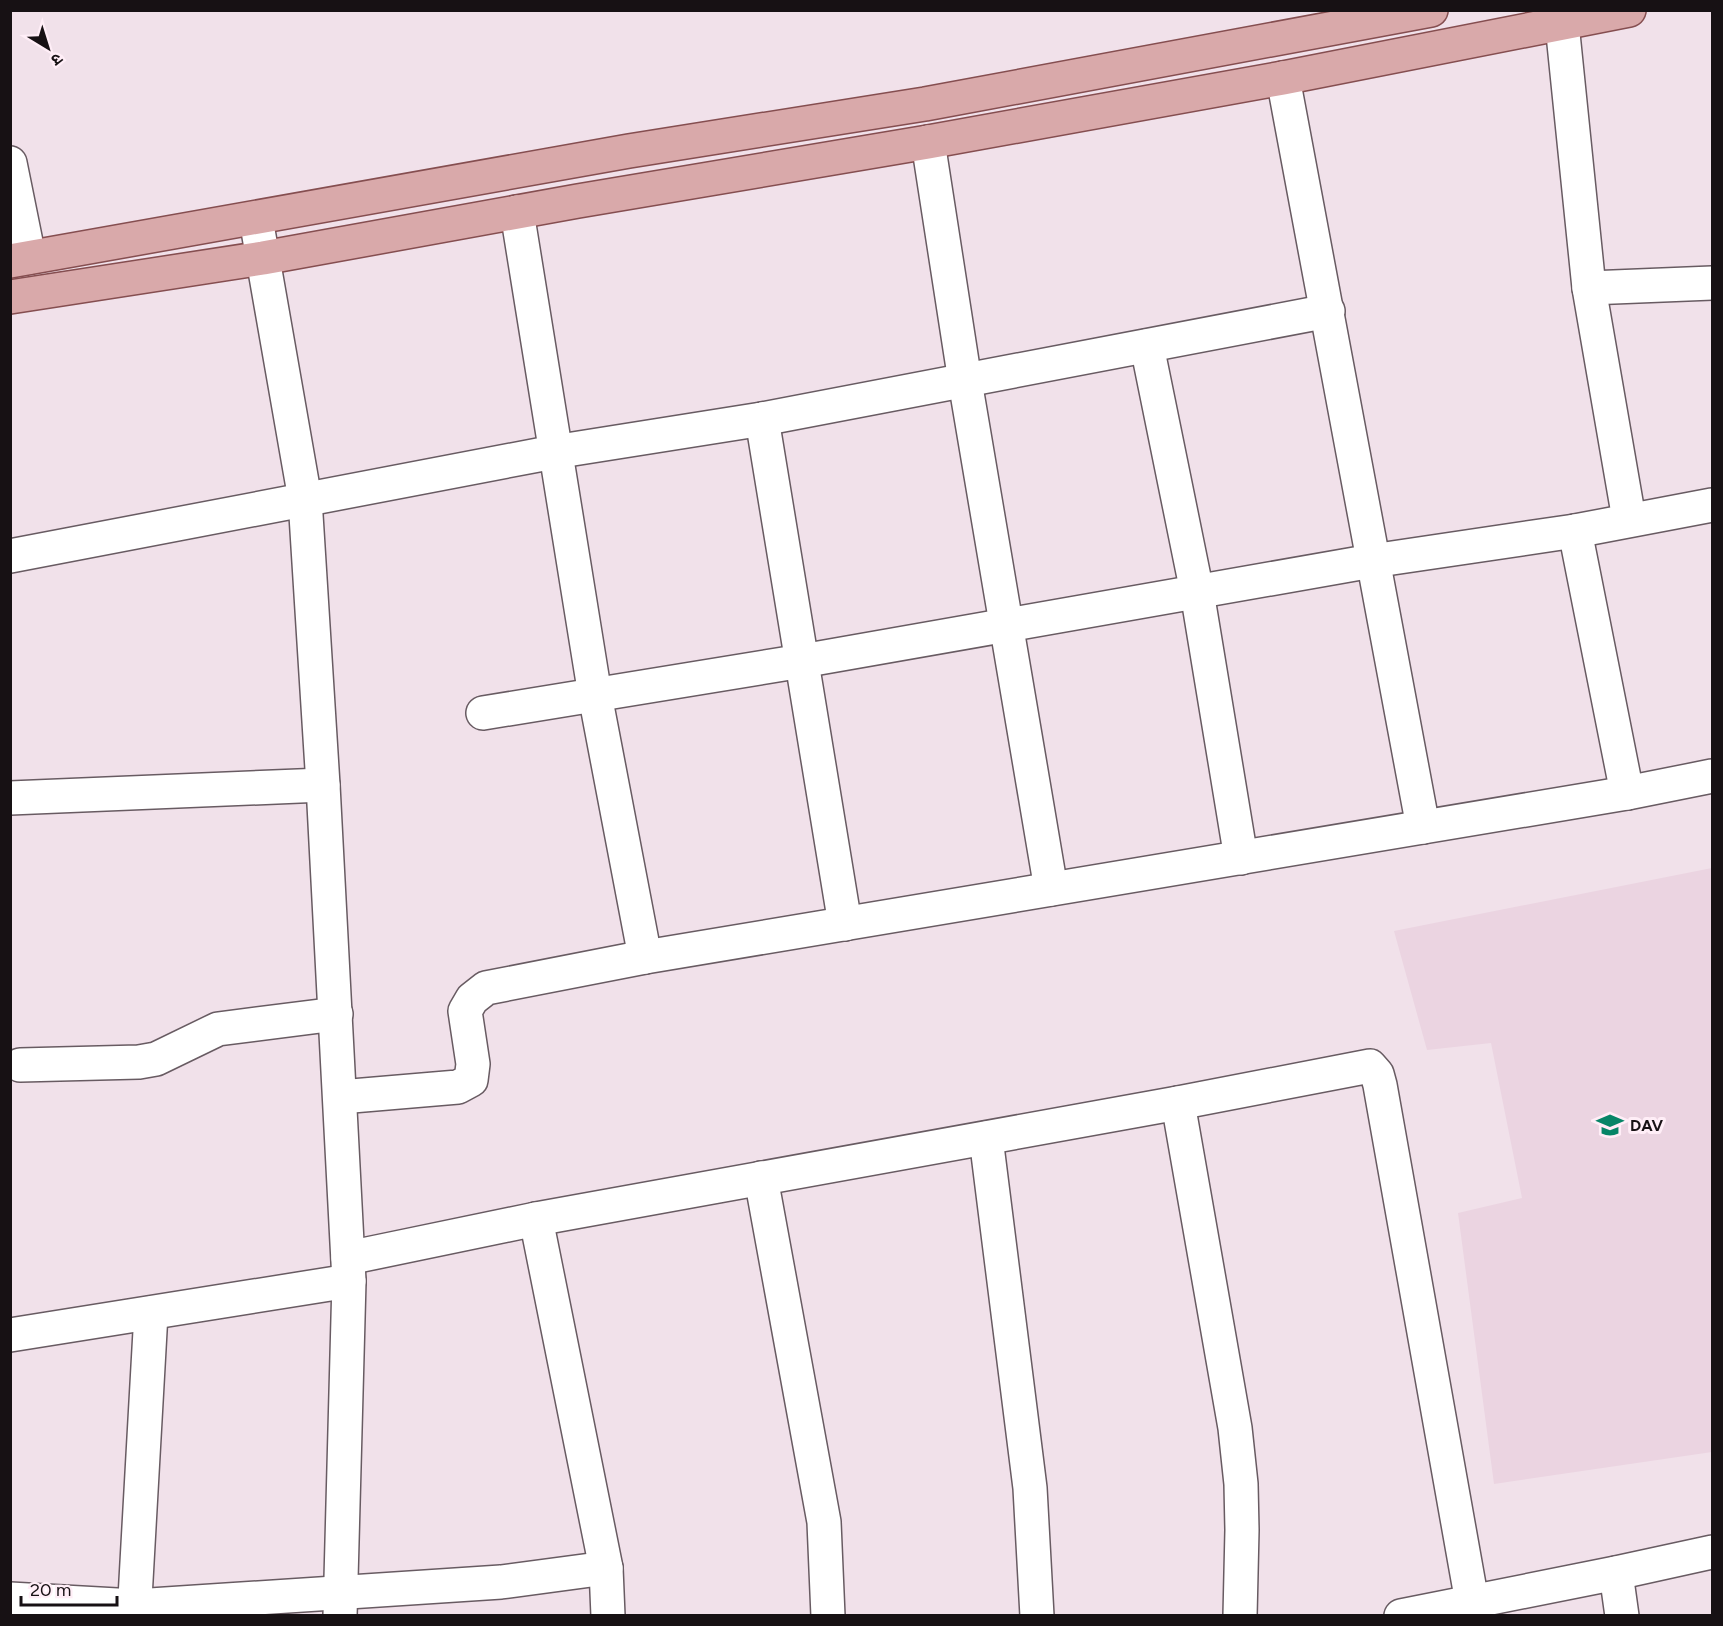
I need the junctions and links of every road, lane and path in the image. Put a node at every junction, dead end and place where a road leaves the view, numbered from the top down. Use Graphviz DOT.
graph roads {
  1 [pos="1431,10"];
  2 [pos="1629,10"];
  3 [pos="1562,24"];
  4 [pos="1283,78"];
  5 [pos="928,142"];
  6 [pos="10,163"];
  7 [pos="517,212"];
  8 [pos="256,219"];
  9 [pos="263,258"];
  10 [pos="20,259"];
  11 [pos="1713,283"];
  12 [pos="1589,288"];
  13 [pos="10,297"];
  14 [pos="1328,311"];
  15 [pos="1147,346"];
  16 [pos="965,381"];
  17 [pos="762,419"];
  18 [pos="554,452"];
  19 [pos="305,499"];
  20 [pos="1713,505"];
  21 [pos="1629,519"];
  22 [pos="1575,531"];
  23 [pos="10,556"];
  24 [pos="1372,561"];
  25 [pos="1197,592"];
  26 [pos="1005,626"];
  27 [pos="802,661"];
  28 [pos="595,695"];
  29 [pos="483,713"];
  30 [pos="1713,776"];
  31 [pos="323,785"];
  32 [pos="1627,793"];
  33 [pos="10,798"];
  34 [pos="1423,827"];
  35 [pos="1241,858"];
  36 [pos="1051,890"];
  37 [pos="844,924"];
  38 [pos="645,957"];
  39 [pos="336,1014"];
  40 [pos="20,1065"];
  41 [pos="340,1097"];
  42 [pos="1178,1103"];
  43 [pos="986,1138"];
  44 [pos="761,1178"];
  45 [pos="536,1219"];
  46 [pos="348,1269"];
  47 [pos="151,1313"];
  48 [pos="10,1335"];
  49 [pos="1713,1552"];
  50 [pos="606,1568"];
  51 [pos="1616,1573"];
  52 [pos="10,1599"];
  53 [pos="1472,1602"];
  54 [pos="341,1604"];
  55 [pos="134,1611"];
  56 [pos="608,1616"];
  57 [pos="828,1616"];
  58 [pos="1037,1616"];
  59 [pos="1240,1616"];
  60 [pos="1401,1616"];
  61 [pos="1622,1616"];
  1 -- 8 [label="main road"];
  2 -- 3 [label="main road"];
  3 -- 4 [label="main road"];
  3 -- 12 [label="street"];
  4 -- 5 [label="main road"];
  4 -- 14 [label="street"];
  5 -- 7 [label="main road"];
  5 -- 16 [label="street"];
  6 -- 10 [label="street"];
  7 -- 9 [label="main road"];
  7 -- 18 [label="street"];
  8 -- 9 [label="street"];
  8 -- 10 [label="main road"];
  9 -- 13 [label="main road"];
  9 -- 19 [label="street"];
  11 -- 12 [label="street"];
  12 -- 21 [label="street"];
  14 -- 15 [label="street"];
  14 -- 24 [label="street"];
  15 -- 16 [label="street"];
  15 -- 25 [label="street"];
  16 -- 17 [label="street"];
  16 -- 26 [label="street"];
  17 -- 18 [label="street"];
  17 -- 27 [label="street"];
  18 -- 19 [label="street"];
  18 -- 28 [label="street"];
  19 -- 23 [label="street"];
  19 -- 31 [label="street"];
  20 -- 21 [label="street"];
  21 -- 22 [label="street"];
  22 -- 24 [label="street"];
  22 -- 32 [label="street"];
  24 -- 25 [label="street"];
  24 -- 34 [label="street"];
  25 -- 26 [label="street"];
  25 -- 35 [label="street"];
  26 -- 27 [label="street"];
  26 -- 36 [label="street"];
  27 -- 28 [label="street"];
  27 -- 37 [label="street"];
  28 -- 29 [label="street"];
  28 -- 38 [label="street"];
  30 -- 32 [label="street"];
  31 -- 33 [label="street"];
  31 -- 39 [label="street"];
  32 -- 34 [label="street"];
  34 -- 35 [label="street"];
  35 -- 36 [label="street"];
  36 -- 37 [label="street"];
  37 -- 38 [label="street"];
  38 -- 41 [label="street"];
  39 -- 40 [label="street"];
  39 -- 41 [label="street"];
  41 -- 46 [label="street"];
  42 -- 43 [label="street"];
  42 -- 53 [label="street"];
  42 -- 59 [label="street"];
  43 -- 44 [label="street"];
  43 -- 58 [label="street"];
  44 -- 45 [label="street"];
  44 -- 57 [label="street"];
  45 -- 46 [label="street"];
  45 -- 50 [label="street"];
  46 -- 47 [label="street"];
  46 -- 54 [label="street"];
  47 -- 48 [label="street"];
  47 -- 55 [label="street"];
  49 -- 51 [label="street"];
  50 -- 54 [label="street"];
  50 -- 56 [label="street"];
  51 -- 53 [label="street"];
  51 -- 61 [label="street"];
  52 -- 55 [label="street"];
  53 -- 60 [label="street"];
  54 -- 55 [label="street"];
}
